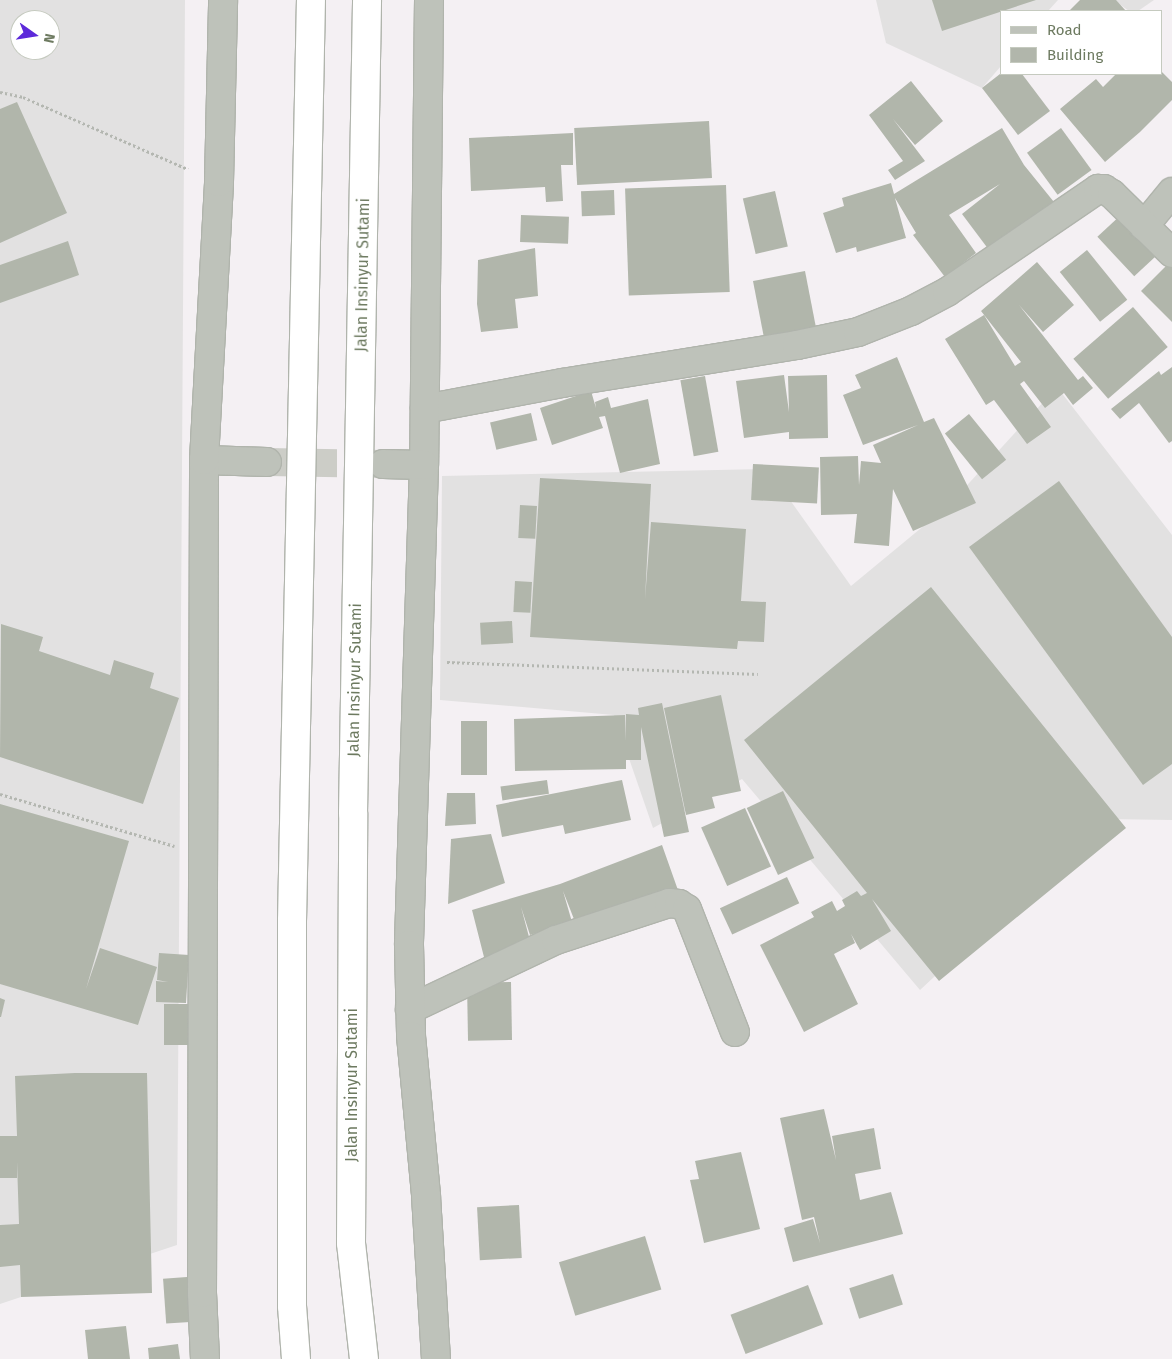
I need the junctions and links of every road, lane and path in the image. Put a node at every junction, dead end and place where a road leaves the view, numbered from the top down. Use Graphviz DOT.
graph roads {
  1 [pos="223,0"];
  2 [pos="311,0"];
  3 [pos="367,0"];
  4 [pos="429,0"];
  5 [pos="0,92"];
  6 [pos="219,182"];
  7 [pos="1172,192"];
  8 [pos="1144,226"];
  9 [pos="1172,253"];
  10 [pos="425,409"];
  11 [pos="204,460"];
  12 [pos="267,462"];
  13 [pos="383,464"];
  14 [pos="424,465"];
  15 [pos="417,660"];
  16 [pos="758,674"];
  17 [pos="0,794"];
  18 [pos="203,855"];
  19 [pos="410,1009"];
  20 [pos="735,1032"];
  21 [pos="205,1359"];
  22 [pos="296,1359"];
  23 [pos="364,1359"];
  24 [pos="436,1359"];
  1 -- 6 [label="street"];
  2 -- 22 [label="highway"];
  3 -- 23 [label="highway, Jalan Insinyur Sutami"];
  4 -- 10 [label="street"];
  5 -- 6 [label="path"];
  6 -- 11 [label="street"];
  7 -- 8 [label="street"];
  8 -- 9 [label="street"];
  8 -- 10 [label="street"];
  10 -- 14 [label="street"];
  11 -- 12 [label="street"];
  11 -- 18 [label="street"];
  13 -- 14 [label="street"];
  14 -- 15 [label="street"];
  15 -- 16 [label="path"];
  15 -- 19 [label="street"];
  17 -- 18 [label="path"];
  18 -- 21 [label="street"];
  19 -- 20 [label="street"];
  19 -- 24 [label="street"];
}
